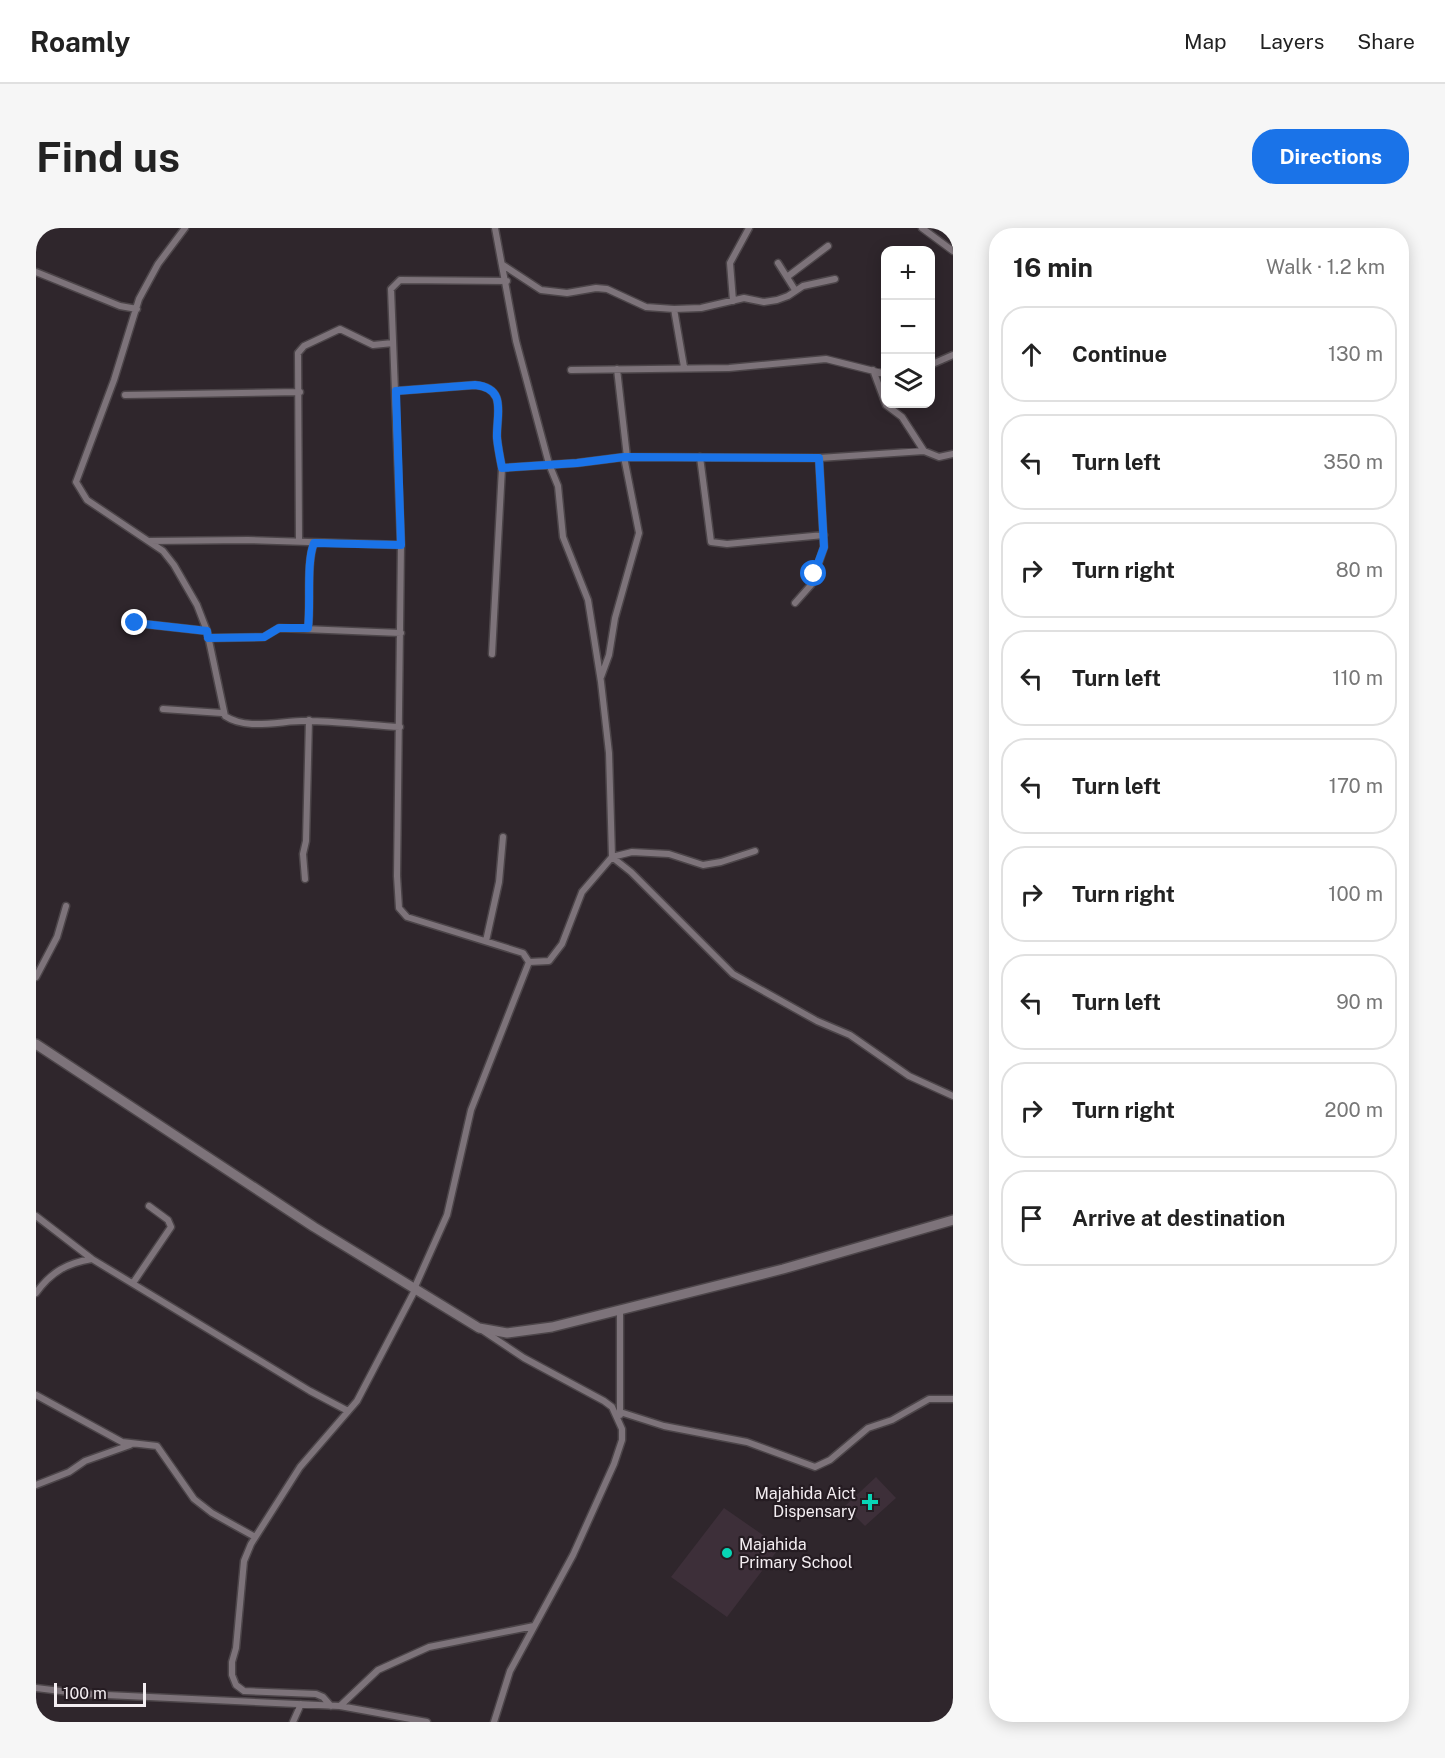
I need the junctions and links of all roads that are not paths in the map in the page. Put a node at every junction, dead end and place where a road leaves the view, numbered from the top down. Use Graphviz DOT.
graph roads {
  1 [pos="185,228"];
  2 [pos="495,228"];
  3 [pos="749,228"];
  4 [pos="922,228"];
  5 [pos="828,246"];
  6 [pos="953,251"];
  7 [pos="778,263"];
  8 [pos="503,265"];
  9 [pos="36,272"];
  10 [pos="787,277"];
  11 [pos="835,279"];
  12 [pos="507,281"];
  13 [pos="795,291"];
  14 [pos="733,301"];
  15 [pos="137,309"];
  16 [pos="674,309"];
  17 [pos="393,343"];
  18 [pos="953,356"];
  19 [pos="935,363"];
  20 [pos="684,368"];
  21 [pos="617,369"];
  22 [pos="571,370"];
  23 [pos="873,370"];
  24 [pos="881,373"];
  25 [pos="396,391"];
  26 [pos="300,392"];
  27 [pos="125,395"];
  28 [pos="924,451"];
  29 [pos="953,454"];
  30 [pos="625,457"];
  31 [pos="700,457"];
  32 [pos="819,458"];
  33 [pos="549,464"];
  34 [pos="502,468"];
  35 [pos="824,535"];
  36 [pos="299,541"];
  37 [pos="149,542"];
  38 [pos="314,543"];
  39 [pos="401,545"];
  40 [pos="795,603"];
  41 [pos="135,623"];
  42 [pos="308,628"];
  43 [pos="401,633"];
  44 [pos="208,635"];
  45 [pos="492,654"];
  46 [pos="600,678"];
  47 [pos="163,709"];
  48 [pos="222,713"];
  49 [pos="309,720"];
  50 [pos="400,727"];
  51 [pos="503,837"];
  52 [pos="755,851"];
  53 [pos="612,857"];
  54 [pos="305,879"];
  55 [pos="66,906"];
  56 [pos="486,941"];
  57 [pos="529,962"];
  58 [pos="36,977"];
  59 [pos="36,1044"];
  60 [pos="953,1096"];
  61 [pos="149,1206"];
  62 [pos="36,1215"];
  63 [pos="953,1220"];
  64 [pos="92,1259"];
  65 [pos="133,1283"];
  66 [pos="415,1289"];
  67 [pos="36,1293"];
  68 [pos="620,1311"];
  69 [pos="479,1328"];
  70 [pos="36,1395"];
  71 [pos="953,1399"];
  72 [pos="348,1411"];
  73 [pos="620,1415"];
  74 [pos="130,1445"];
  75 [pos="36,1485"];
  76 [pos="255,1537"];
  77 [pos="534,1626"];
  78 [pos="36,1688"];
  79 [pos="301,1704"];
  80 [pos="331,1706"];
  81 [pos="340,1706"];
  82 [pos="392,1719"];
  83 [pos="293,1722"];
  84 [pos="427,1722"];
  85 [pos="495,1722"];
  1 -- 15 [label="street"];
  2 -- 8 [label="street"];
  3 -- 14 [label="street"];
  4 -- 6 [label="street"];
  5 -- 10 [label="street"];
  7 -- 10 [label="street"];
  8 -- 12 [label="street"];
  8 -- 16 [label="street"];
  9 -- 15 [label="street"];
  10 -- 13 [label="street"];
  11 -- 13 [label="street"];
  12 -- 17 [label="street"];
  12 -- 33 [label="street"];
  13 -- 14 [label="street"];
  14 -- 16 [label="street"];
  15 -- 37 [label="street"];
  16 -- 20 [label="street"];
  17 -- 25 [label="street"];
  17 -- 26 [label="street"];
  18 -- 19 [label="street"];
  20 -- 21 [label="street"];
  20 -- 23 [label="street"];
  21 -- 22 [label="street"];
  21 -- 30 [label="street"];
  23 -- 24 [label="street"];
  23 -- 28 [label="street"];
  25 -- 34 [label="street"];
  25 -- 39 [label="street"];
  26 -- 27 [label="street"];
  26 -- 36 [label="street"];
  28 -- 29 [label="street"];
  28 -- 32 [label="street"];
  30 -- 31 [label="street"];
  30 -- 33 [label="street"];
  30 -- 46 [label="street"];
  31 -- 32 [label="street"];
  31 -- 35 [label="street"];
  32 -- 35 [label="street"];
  33 -- 34 [label="street"];
  33 -- 46 [label="street"];
  34 -- 45 [label="street"];
  35 -- 40 [label="street"];
  36 -- 37 [label="street"];
  36 -- 38 [label="street"];
  37 -- 44 [label="street"];
  38 -- 39 [label="street"];
  38 -- 42 [label="street"];
  39 -- 43 [label="street"];
  41 -- 44 [label="street"];
  42 -- 43 [label="street"];
  42 -- 44 [label="street"];
  43 -- 50 [label="street"];
  44 -- 48 [label="street"];
  46 -- 53 [label="street"];
  47 -- 48 [label="street"];
  48 -- 49 [label="street"];
  49 -- 50 [label="street"];
  49 -- 54 [label="street"];
  50 -- 56 [label="street"];
  51 -- 56 [label="street"];
  52 -- 53 [label="street"];
  53 -- 57 [label="street"];
  53 -- 60 [label="street"];
  55 -- 58 [label="street"];
  56 -- 57 [label="street"];
  57 -- 66 [label="street"];
  59 -- 66 [label="street"];
  61 -- 65 [label="street"];
  62 -- 64 [label="street"];
  63 -- 68 [label="street"];
  64 -- 65 [label="street"];
  64 -- 67 [label="street"];
  65 -- 72 [label="street"];
  66 -- 69 [label="street"];
  66 -- 72 [label="street"];
  68 -- 69 [label="street"];
  68 -- 73 [label="street"];
  69 -- 73 [label="street"];
  70 -- 74 [label="street"];
  71 -- 73 [label="street"];
  72 -- 76 [label="street"];
  73 -- 77 [label="street"];
  74 -- 75 [label="street"];
  74 -- 76 [label="street"];
  76 -- 80 [label="street"];
  77 -- 81 [label="street"];
  77 -- 85 [label="street"];
  78 -- 79 [label="street"];
  79 -- 80 [label="street"];
  79 -- 83 [label="street"];
  80 -- 81 [label="street"];
  81 -- 82 [label="street"];
  82 -- 84 [label="street"];
}
